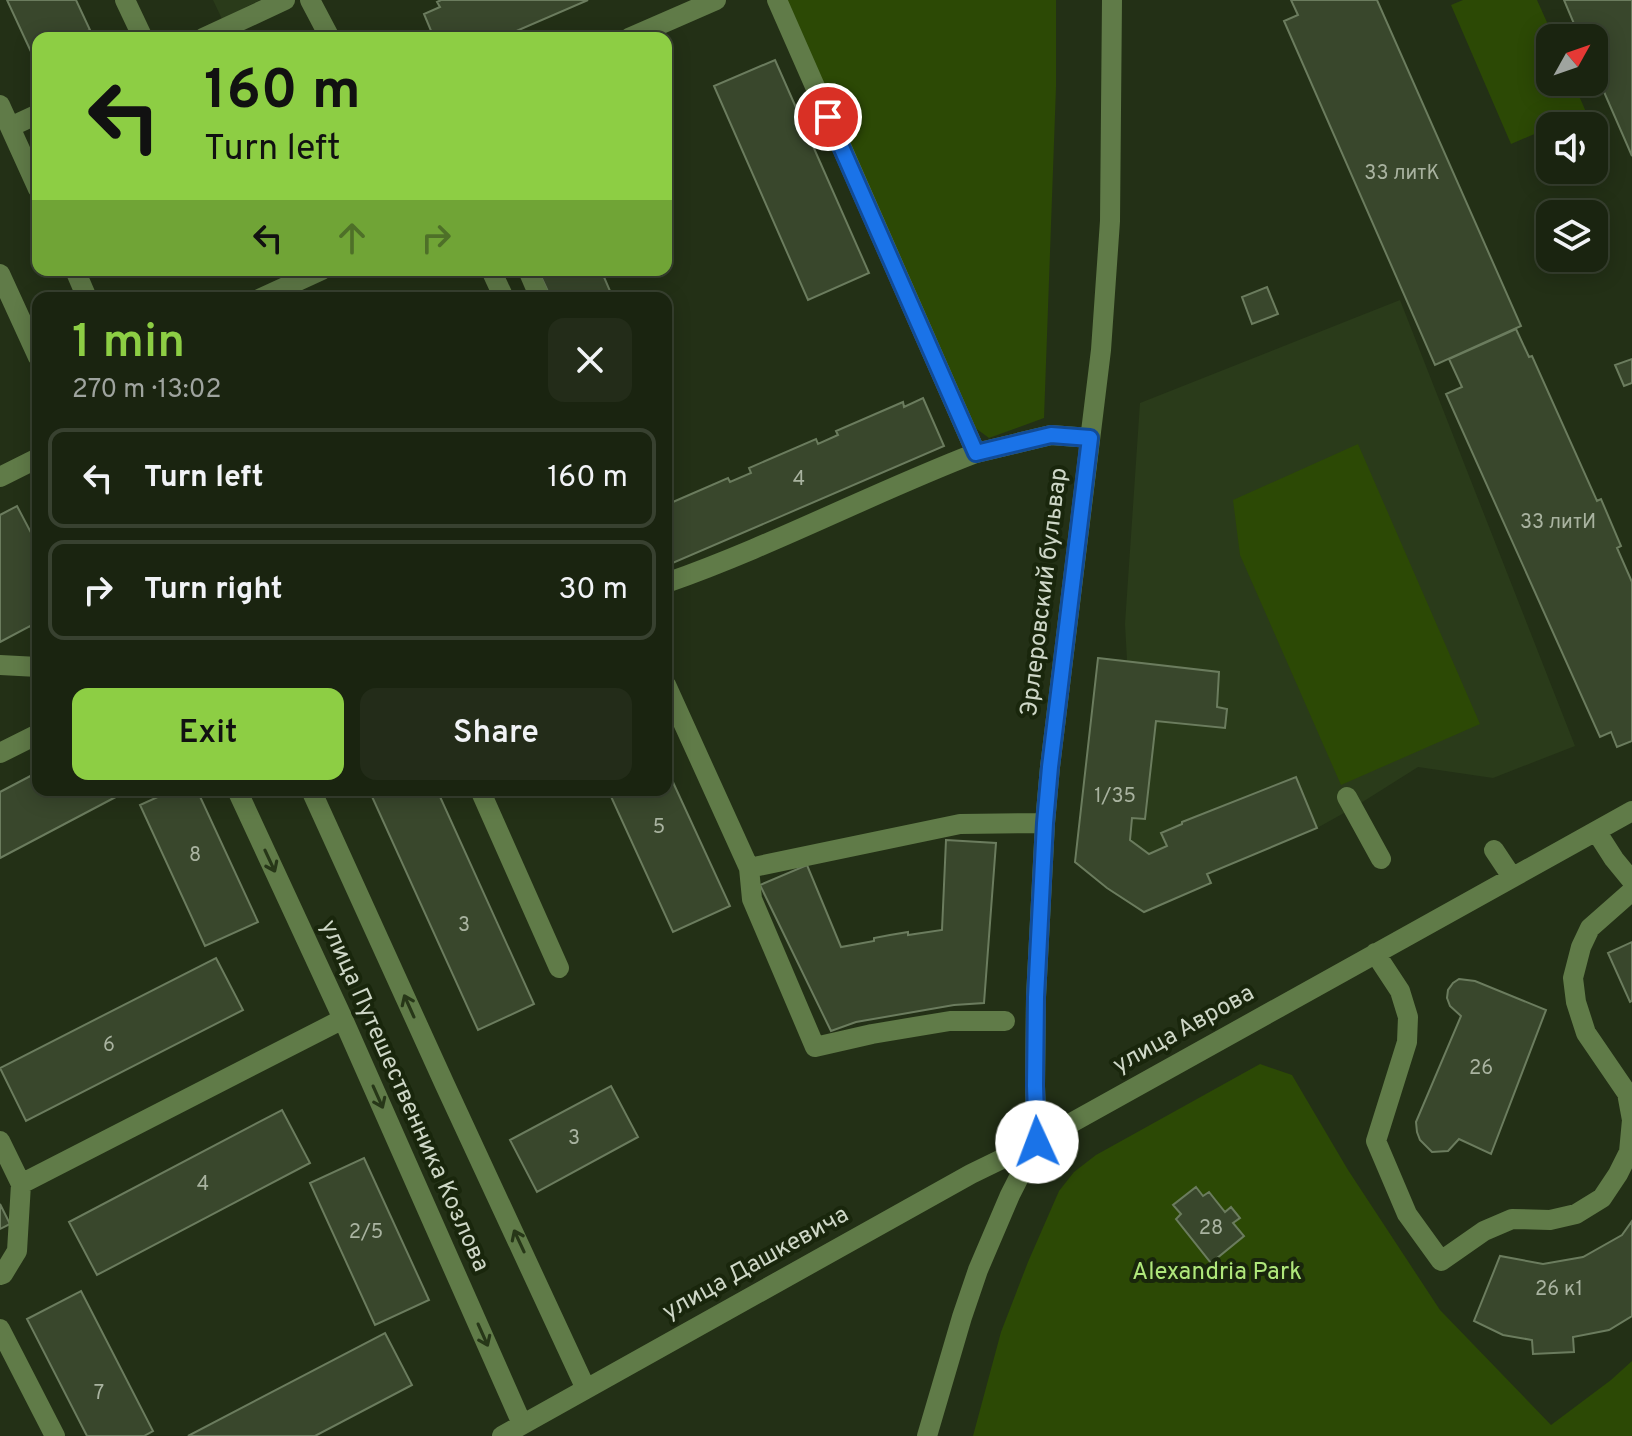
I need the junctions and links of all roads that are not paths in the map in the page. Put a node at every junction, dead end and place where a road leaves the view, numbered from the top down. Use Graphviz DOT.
graph roads {
  1 [pos="125,0"];
  2 [pos="285,0"];
  3 [pos="310,0"];
  4 [pos="716,0"];
  5 [pos="777,0"];
  6 [pos="1112,0"];
  7 [pos="140,32"];
  8 [pos="216,32"];
  9 [pos="327,32"];
  10 [pos="643,32"];
  11 [pos="0,105"];
  12 [pos="32,117"];
  13 [pos="10,127"];
  14 [pos="32,176"];
  15 [pos="0,274"];
  16 [pos="309,276"];
  17 [pos="274,292"];
  18 [pos="32,344"];
  19 [pos="1090,438"];
  20 [pos="976,453"];
  21 [pos="32,461"];
  22 [pos="0,477"];
  23 [pos="672,581"];
  24 [pos="0,665"];
  25 [pos="32,667"];
  26 [pos="672,698"];
  27 [pos="32,737"];
  28 [pos="0,753"];
  29 [pos="240,796"];
  30 [pos="314,796"];
  31 [pos="483,796"];
  32 [pos="1347,797"];
  33 [pos="1632,811"];
  34 [pos="1045,823"];
  35 [pos="1596,831"];
  36 [pos="1494,850"];
  37 [pos="1381,859"];
  38 [pos="749,868"];
  39 [pos="1512,877"];
  40 [pos="1632,881"];
  41 [pos="1632,891"];
  42 [pos="1375,953"];
  43 [pos="559,968"];
  44 [pos="343,1019"];
  45 [pos="1005,1021"];
  46 [pos="0,1141"];
  47 [pos="1037,1142"];
  48 [pos="21,1184"];
  49 [pos="0,1275"];
  50 [pos="0,1329"];
  51 [pos="586,1389"];
  52 [pos="522,1424"];
  53 [pos="55,1436"];
  54 [pos="502,1436"];
  55 [pos="927,1436"];
  1 -- 7 [label="street"];
  2 -- 8 [label="street"];
  3 -- 9 [label="street"];
  4 -- 10 [label="street"];
  5 -- 20 [label="street"];
  6 -- 19 [label="street, Эрлеровский бульвар"];
  11 -- 13 [label="street"];
  12 -- 13 [label="street"];
  13 -- 14 [label="street"];
  15 -- 18 [label="street"];
  16 -- 17 [label="street"];
  19 -- 20 [label="street"];
  19 -- 34 [label="street, Эрлеровский бульвар"];
  20 -- 23 [label="street"];
  21 -- 22 [label="street"];
  24 -- 25 [label="street"];
  26 -- 38 [label="street"];
  27 -- 28 [label="street"];
  29 -- 44 [label="street, улица Путешественника Козлова, one-way"];
  51 -- 30 [label="street, улица Путешественника Козлова, one-way"];
  31 -- 43 [label="street"];
  32 -- 37 [label="street"];
  33 -- 35 [label="street, улица Аврова"];
  34 -- 38 [label="street"];
  34 -- 47 [label="street, Эрлеровский бульвар"];
  35 -- 39 [label="street, улица Аврова"];
  35 -- 40 [label="street"];
  36 -- 39 [label="street"];
  38 -- 45 [label="street"];
  39 -- 42 [label="street, улица Аврова"];
  41 -- 42 [label="street"];
  42 -- 47 [label="street, улица Аврова"];
  44 -- 48 [label="street"];
  44 -- 52 [label="street, улица Путешественника Козлова, one-way"];
  46 -- 48 [label="street"];
  47 -- 51 [label="street, улица Дашкевича"];
  47 -- 55 [label="street"];
  48 -- 49 [label="street"];
  50 -- 53 [label="street"];
  51 -- 52 [label="street, улица Дашкевича"];
  52 -- 54 [label="street, улица Дашкевича"];
}
